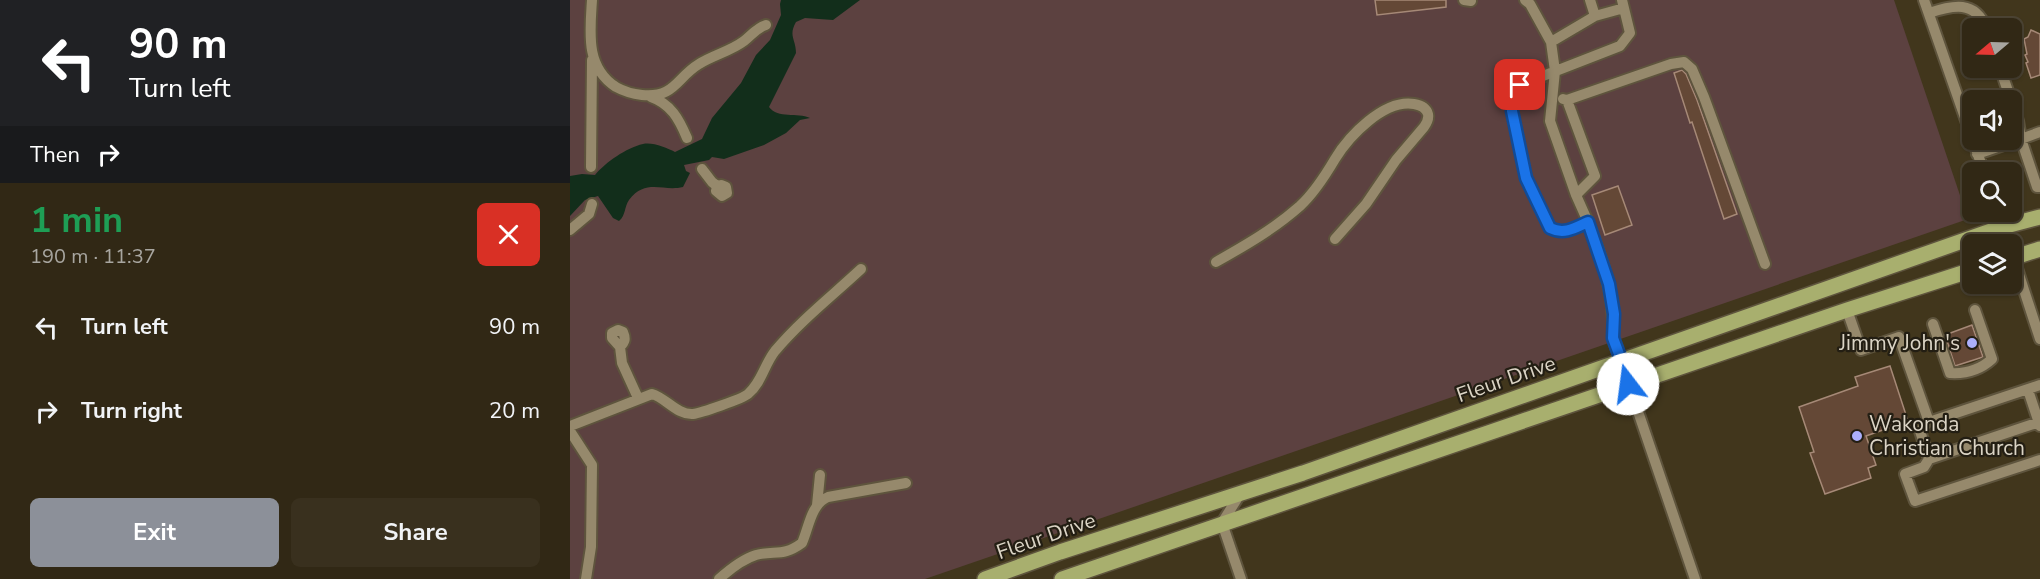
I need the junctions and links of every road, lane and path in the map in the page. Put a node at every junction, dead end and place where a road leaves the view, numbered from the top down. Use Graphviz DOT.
graph roads {
  1 [pos="592,0"];
  2 [pos="1525,0"];
  3 [pos="1590,0"];
  4 [pos="1924,0"];
  5 [pos="1623,4"];
  6 [pos="1929,13"];
  7 [pos="1595,16"];
  8 [pos="1982,18"];
  9 [pos="766,25"];
  10 [pos="1551,42"];
  11 [pos="592,53"];
  12 [pos="1555,71"];
  13 [pos="669,91"];
  14 [pos="650,96"];
  15 [pos="1554,96"];
  16 [pos="1567,100"];
  17 [pos="668,106"];
  18 [pos="2040,132"];
  19 [pos="687,138"];
  20 [pos="2022,139"];
  21 [pos="2022,142"];
  22 [pos="1989,150"];
  23 [pos="1977,154"];
  24 [pos="1980,162"];
  25 [pos="591,167"];
  26 [pos="702,169"];
  27 [pos="717,186"];
  28 [pos="2040,187"];
  29 [pos="1576,195"];
  30 [pos="592,204"];
  31 [pos="2040,217"];
  32 [pos="1588,222"];
  33 [pos="2000,222"];
  34 [pos="2002,227"];
  35 [pos="570,230"];
  36 [pos="2004,234"];
  37 [pos="1335,239"];
  38 [pos="2040,249"];
  39 [pos="2022,251"];
  40 [pos="1216,262"];
  41 [pos="1765,264"];
  42 [pos="861,269"];
  43 [pos="1962,273"];
  44 [pos="2022,286"];
  45 [pos="1847,310"];
  46 [pos="1975,310"];
  47 [pos="1933,324"];
  48 [pos="2040,339"];
  49 [pos="620,347"];
  50 [pos="1622,362"];
  51 [pos="1628,384"];
  52 [pos="2040,386"];
  53 [pos="2028,390"];
  54 [pos="638,398"];
  55 [pos="1929,423"];
  56 [pos="2039,424"];
  57 [pos="570,426"];
  58 [pos="570,432"];
  59 [pos="1929,459"];
  60 [pos="2040,460"];
  61 [pos="820,475"];
  62 [pos="906,483"];
  63 [pos="1240,494"];
  64 [pos="817,505"];
  65 [pos="1222,523"];
  66 [pos="585,579"];
  67 [pos="719,579"];
  68 [pos="985,579"];
  69 [pos="1062,579"];
  70 [pos="1241,579"];
  71 [pos="1695,579"];
  1 -- 11 [label="street"];
  2 -- 10 [label="street"];
  3 -- 7 [label="street"];
  4 -- 6 [label="street"];
  5 -- 7 [label="street"];
  5 -- 12 [label="street"];
  6 -- 8 [label="street"];
  6 -- 23 [label="street"];
  7 -- 10 [label="street"];
  9 -- 13 [label="street"];
  10 -- 12 [label="street"];
  11 -- 14 [label="street"];
  11 -- 25 [label="street"];
  12 -- 15 [label="street"];
  12 -- 32 [label="street"];
  13 -- 14 [label="street"];
  13 -- 17 [label="street"];
  14 -- 17 [label="street"];
  15 -- 16 [label="street"];
  15 -- 29 [label="street"];
  16 -- 29 [label="street"];
  16 -- 41 [label="street"];
  17 -- 19 [label="street"];
  18 -- 20 [label="street"];
  21 -- 28 [label="street"];
  22 -- 23 [label="street"];
  23 -- 24 [label="street"];
  26 -- 27 [label="street"];
  29 -- 32 [label="street"];
  30 -- 35 [label="street"];
  31 -- 34 [label="main road, Fleur Drive"];
  32 -- 50 [label="street"];
  33 -- 34 [label="street"];
  34 -- 36 [label="street"];
  34 -- 50 [label="main road, Fleur Drive"];
  37 -- 40 [label="street"];
  38 -- 39 [label="main road"];
  42 -- 54 [label="street"];
  43 -- 45 [label="main road"];
  44 -- 48 [label="street"];
  45 -- 51 [label="main road"];
  45 -- 55 [label="street"];
  46 -- 47 [label="street"];
  49 -- 54 [label="street"];
  50 -- 51 [label="street"];
  50 -- 63 [label="main road, Fleur Drive"];
  51 -- 65 [label="main road"];
  51 -- 71 [label="street"];
  52 -- 53 [label="street"];
  53 -- 55 [label="street"];
  53 -- 56 [label="street"];
  54 -- 57 [label="street"];
  55 -- 59 [label="street"];
  56 -- 59 [label="street"];
  58 -- 66 [label="street"];
  59 -- 60 [label="street"];
  61 -- 64 [label="street"];
  62 -- 64 [label="street"];
  63 -- 65 [label="street"];
  63 -- 68 [label="main road, Fleur Drive"];
  64 -- 67 [label="street"];
  65 -- 69 [label="main road"];
  65 -- 70 [label="street"];
}
